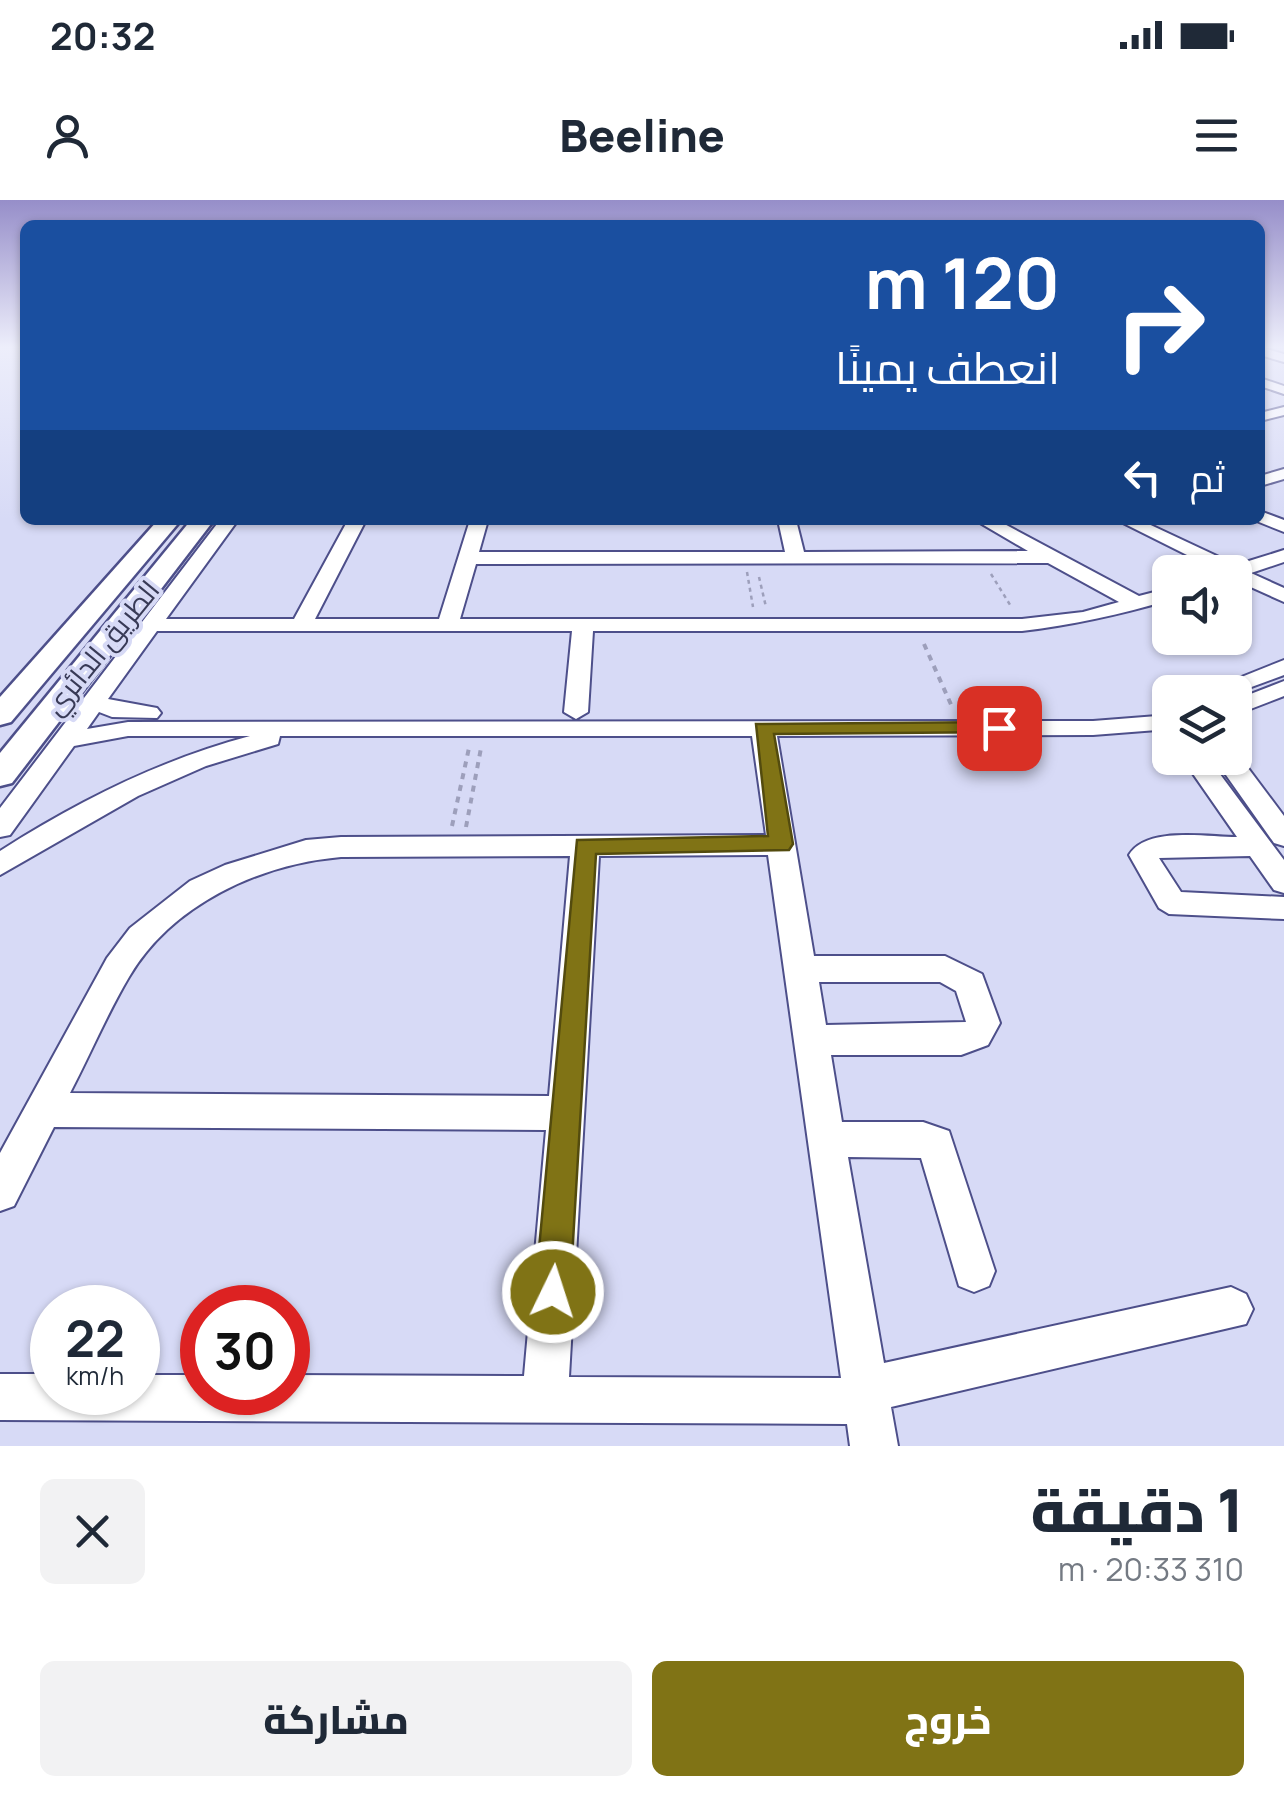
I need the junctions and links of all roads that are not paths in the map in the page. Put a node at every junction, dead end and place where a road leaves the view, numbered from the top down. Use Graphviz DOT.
graph roads {
  1 [pos="166,525"];
  2 [pos="199,525"];
  3 [pos="226,525"];
  4 [pos="354,525"];
  5 [pos="478,525"];
  6 [pos="788,525"];
  7 [pos="993,525"];
  8 [pos="1136,525"];
  9 [pos="1199,555"];
  10 [pos="1284,556"];
  11 [pos="1051,557"];
  12 [pos="468,558"];
  13 [pos="796,558"];
  14 [pos="1252,566"];
  15 [pos="1252,581"];
  16 [pos="1284,596"];
  17 [pos="1152,600"];
  18 [pos="1138,604"];
  19 [pos="152,625"];
  20 [pos="302,625"];
  21 [pos="448,625"];
  22 [pos="583,626"];
  23 [pos="93,658"];
  24 [pos="127,658"];
  25 [pos="1284,667"];
  26 [pos="1252,679"];
  27 [pos="1284,688"];
  28 [pos="95,701"];
  29 [pos="1252,701"];
  30 [pos="1152,704"];
  31 [pos="576,712"];
  32 [pos="0,716"];
  33 [pos="668,720"];
  34 [pos="1152,724"];
  35 [pos="1142,725"];
  36 [pos="763,728"];
  37 [pos="311,729"];
  38 [pos="1152,730"];
  39 [pos="67,740"];
  40 [pos="0,775"];
  41 [pos="1211,775"];
  42 [pos="1236,775"];
  43 [pos="0,828"];
  44 [pos="1272,841"];
  45 [pos="781,844"];
  46 [pos="585,846"];
  47 [pos="0,865"];
  48 [pos="1284,882"];
  49 [pos="1284,908"];
  50 [pos="801,969"];
  51 [pos="812,1040"];
  52 [pos="43,1110"];
  53 [pos="566,1113"];
  54 [pos="827,1140"];
  55 [pos="0,1192"];
  56 [pos="974,1271"];
  57 [pos="1231,1310"];
  58 [pos="866,1395"];
  59 [pos="0,1397"];
  60 [pos="545,1399"];
  61 [pos="874,1446"];
  1 -- 32 [label="main road, الطريق الدائري"];
  2 -- 23 [label="main road, الطريق الدائري"];
  3 -- 19 [label="street"];
  4 -- 20 [label="street"];
  5 -- 12 [label="street"];
  6 -- 13 [label="street"];
  7 -- 11 [label="street"];
  8 -- 9 [label="street"];
  10 -- 14 [label="street"];
  11 -- 13 [label="street"];
  11 -- 18 [label="street"];
  12 -- 13 [label="street"];
  12 -- 21 [label="street"];
  15 -- 16 [label="street"];
  17 -- 18 [label="street"];
  18 -- 22 [label="street"];
  19 -- 20 [label="street"];
  19 -- 24 [label="street"];
  20 -- 21 [label="street"];
  21 -- 22 [label="street"];
  22 -- 31 [label="street"];
  23 -- 24 [label="main road"];
  23 -- 40 [label="main road, الطريق الدائري"];
  24 -- 28 [label="street"];
  25 -- 26 [label="street"];
  27 -- 29 [label="street"];
  28 -- 31 [label="street"];
  28 -- 39 [label="street"];
  30 -- 33 [label="street"];
  31 -- 33 [label="street"];
  33 -- 36 [label="street"];
  33 -- 37 [label="street"];
  34 -- 35 [label="street"];
  35 -- 36 [label="street"];
  35 -- 38 [label="street"];
  36 -- 45 [label="street"];
  37 -- 39 [label="street"];
  37 -- 47 [label="street"];
  39 -- 43 [label="street"];
  41 -- 44 [label="street"];
  42 -- 44 [label="street"];
  44 -- 48 [label="street"];
  44 -- 49 [label="street"];
  45 -- 46 [label="street"];
  45 -- 50 [label="street"];
  46 -- 52 [label="street"];
  46 -- 53 [label="street"];
  50 -- 51 [label="street"];
  50 -- 51 [label="street"];
  51 -- 54 [label="street"];
  52 -- 53 [label="street"];
  52 -- 55 [label="street"];
  53 -- 60 [label="street"];
  54 -- 56 [label="street"];
  54 -- 58 [label="street"];
  57 -- 58 [label="street"];
  58 -- 60 [label="street"];
  58 -- 61 [label="street"];
  59 -- 60 [label="street"];
}
